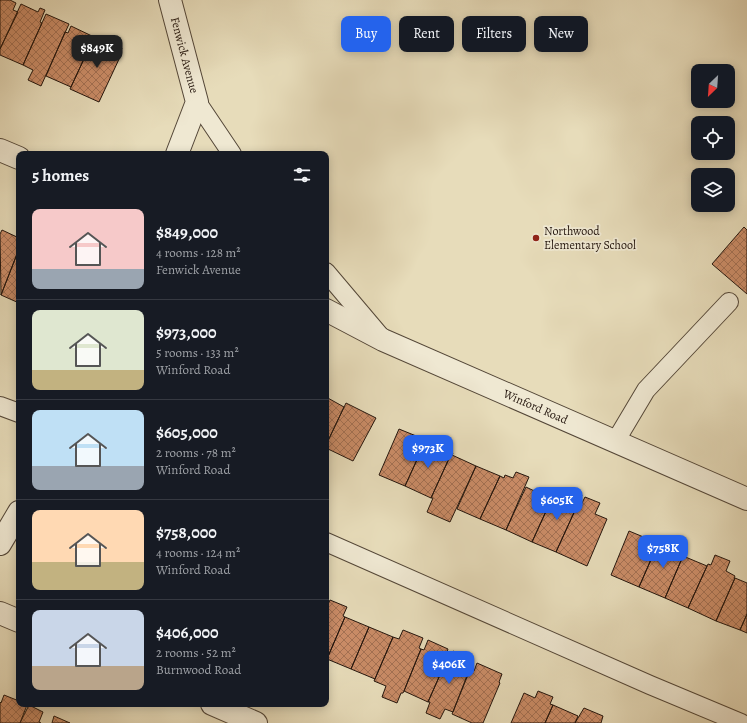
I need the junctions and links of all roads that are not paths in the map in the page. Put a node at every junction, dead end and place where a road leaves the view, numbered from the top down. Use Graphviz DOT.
graph roads {
  1 [pos="167,1"];
  2 [pos="197,102"];
  3 [pos="0,150"];
  4 [pos="178,151"];
  5 [pos="230,151"];
  6 [pos="16,157"];
  7 [pos="329,276"];
  8 [pos="729,302"];
  9 [pos="329,312"];
  10 [pos="383,340"];
  11 [pos="0,406"];
  12 [pos="16,412"];
  13 [pos="615,442"];
  14 [pos="747,499"];
  15 [pos="16,517"];
  16 [pos="329,543"];
  17 [pos="0,544"];
  18 [pos="0,613"];
  19 [pos="16,620"];
  20 [pos="219,707"];
  21 [pos="256,723"];
  22 [pos="741,723"];
  1 -- 2 [label="street, Fenwick Avenue"];
  2 -- 4 [label="street, Fenwick Avenue"];
  2 -- 5 [label="lane"];
  3 -- 6 [label="street"];
  7 -- 10 [label="lane"];
  8 -- 13 [label="lane"];
  9 -- 10 [label="street, Winford Road"];
  10 -- 13 [label="street, Winford Road"];
  11 -- 12 [label="lane"];
  13 -- 14 [label="street, Winford Road"];
  15 -- 17 [label="street"];
  16 -- 22 [label="lane"];
  18 -- 19 [label="street"];
  20 -- 21 [label="street"];
}
